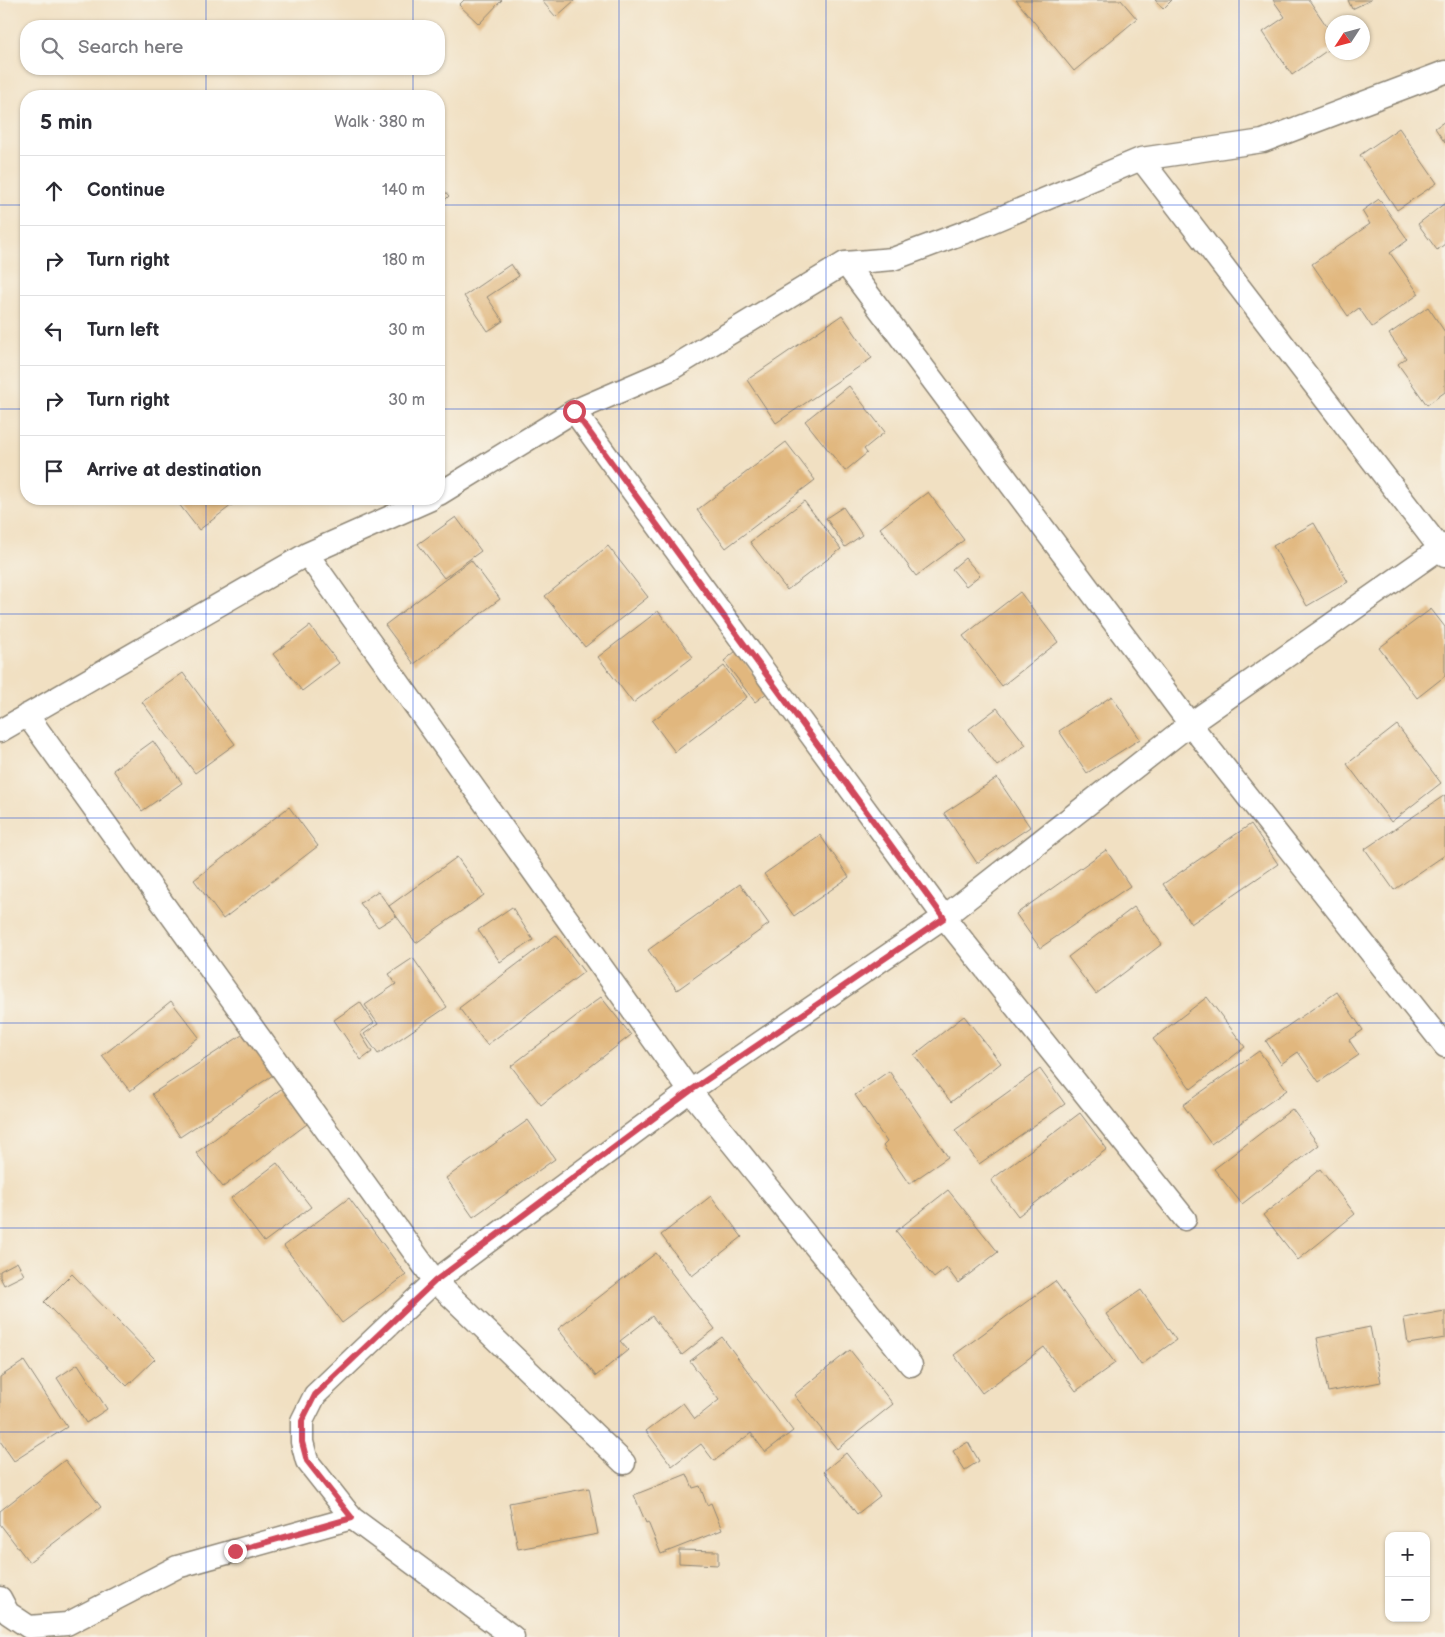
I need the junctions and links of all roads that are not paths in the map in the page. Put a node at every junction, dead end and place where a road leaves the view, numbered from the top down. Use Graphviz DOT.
graph roads {
  1 [pos="1445,72"];
  2 [pos="1141,159"];
  3 [pos="846,263"];
  4 [pos="574,411"];
  5 [pos="445,490"];
  6 [pos="417,505"];
  7 [pos="1443,550"];
  8 [pos="307,554"];
  9 [pos="27,715"];
  10 [pos="1190,724"];
  11 [pos="2,726"];
  12 [pos="944,918"];
  13 [pos="1445,1046"];
  14 [pos="690,1091"];
  15 [pos="1185,1219"];
  16 [pos="435,1281"];
  17 [pos="911,1365"];
  18 [pos="624,1463"];
  19 [pos="352,1518"];
  20 [pos="0,1598"];
  21 [pos="513,1637"];
  1 -- 2 [label="street"];
  2 -- 3 [label="street"];
  2 -- 7 [label="street"];
  3 -- 4 [label="street"];
  3 -- 10 [label="street"];
  4 -- 5 [label="street"];
  4 -- 12 [label="street"];
  6 -- 8 [label="street"];
  7 -- 10 [label="street"];
  8 -- 9 [label="street"];
  8 -- 14 [label="street"];
  9 -- 11 [label="street"];
  9 -- 16 [label="street"];
  10 -- 12 [label="street"];
  10 -- 13 [label="street"];
  12 -- 14 [label="street"];
  12 -- 15 [label="street"];
  14 -- 16 [label="street"];
  14 -- 17 [label="street"];
  16 -- 18 [label="street"];
  16 -- 19 [label="street"];
  19 -- 20 [label="street"];
  19 -- 21 [label="street"];
}
